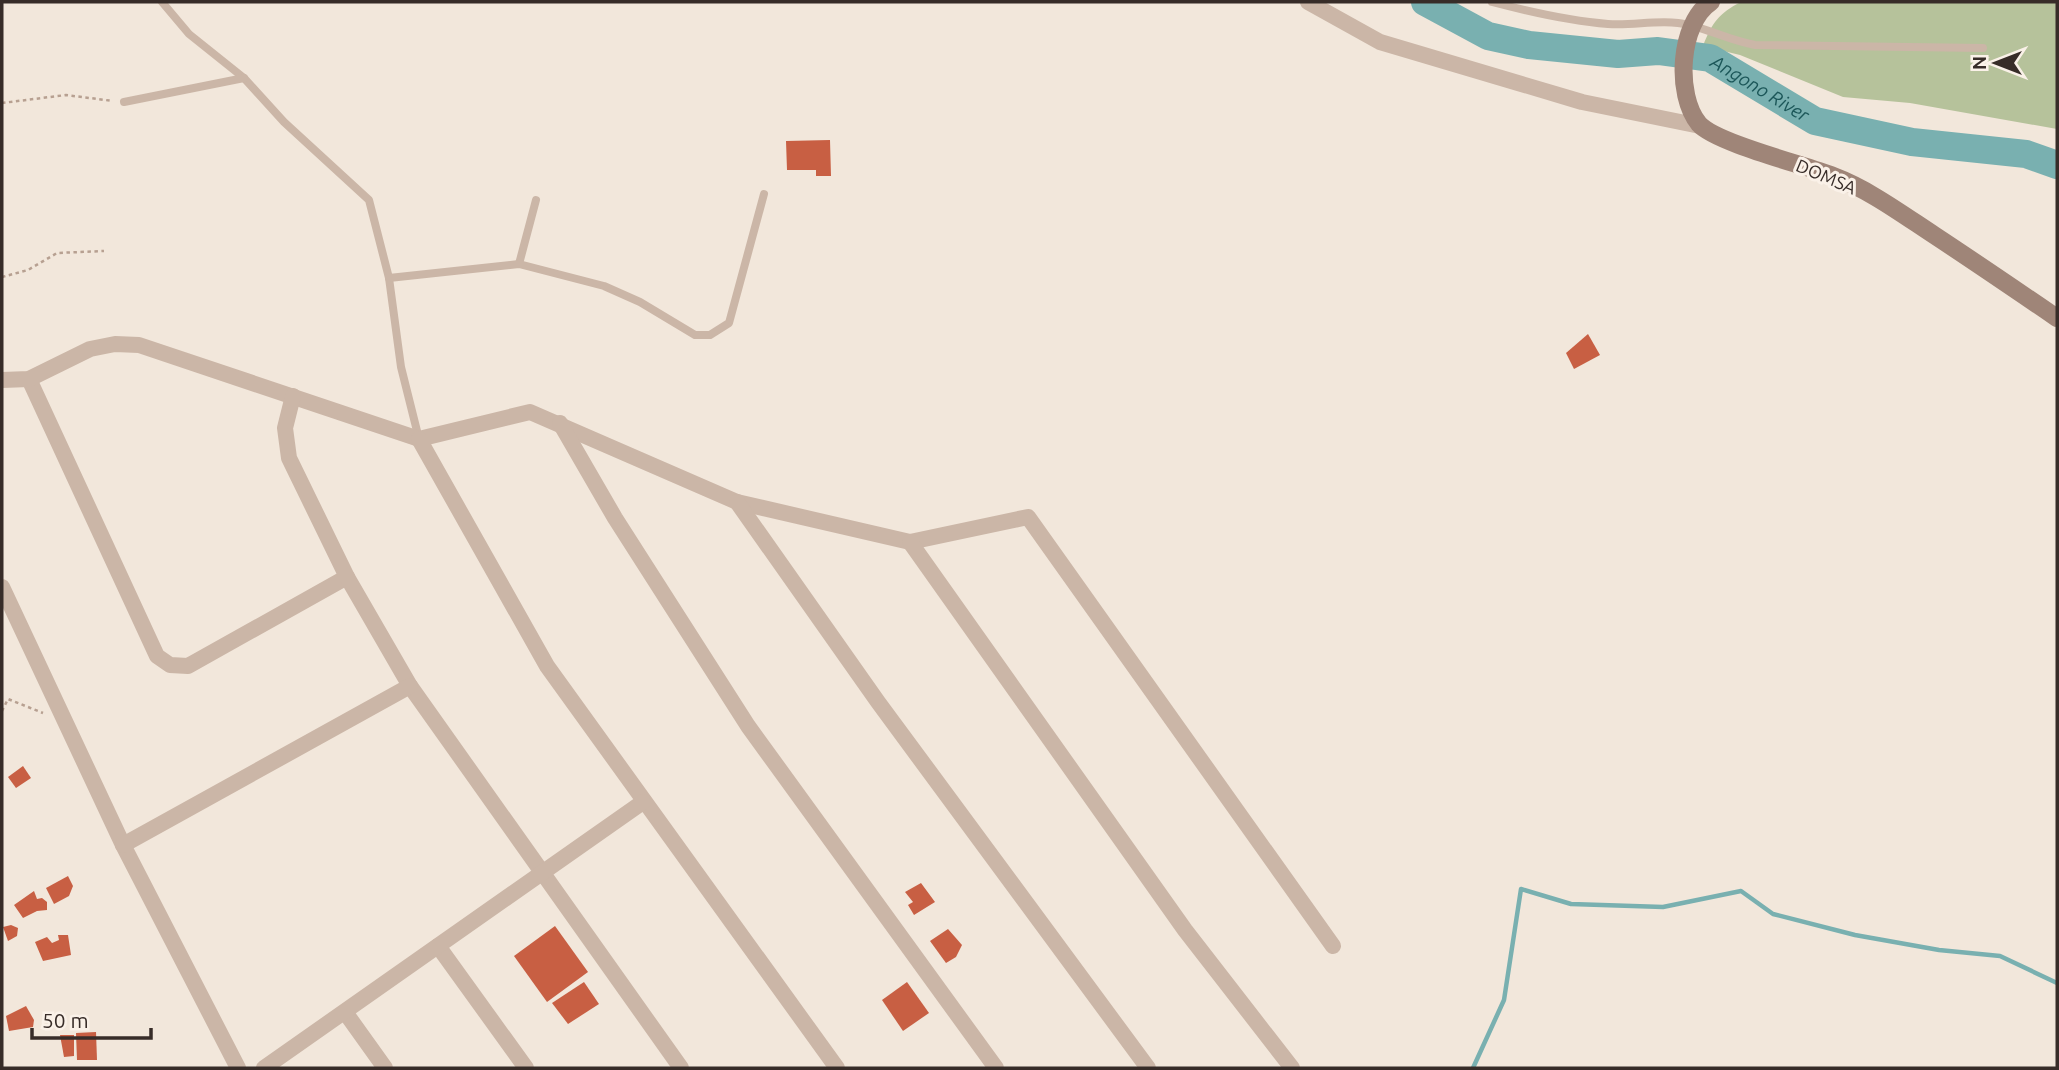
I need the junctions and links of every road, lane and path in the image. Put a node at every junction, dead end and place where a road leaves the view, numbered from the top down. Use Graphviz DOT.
graph roads {
  1 [pos="162,2"];
  2 [pos="1308,2"];
  3 [pos="1492,2"];
  4 [pos="1711,2"];
  5 [pos="1691,33"];
  6 [pos="1983,48"];
  7 [pos="244,78"];
  8 [pos="124,102"];
  9 [pos="2,103"];
  10 [pos="1700,126"];
  11 [pos="764,194"];
  12 [pos="536,200"];
  13 [pos="104,251"];
  14 [pos="519,264"];
  15 [pos="2,277"];
  16 [pos="389,278"];
  17 [pos="2057,318"];
  18 [pos="29,379"];
  19 [pos="2,380"];
  20 [pos="293,396"];
  21 [pos="560,423"];
  22 [pos="419,439"];
  23 [pos="737,502"];
  24 [pos="910,542"];
  25 [pos="347,577"];
  26 [pos="2,587"];
  27 [pos="410,686"];
  28 [pos="2,711"];
  29 [pos="63,718"];
  30 [pos="643,802"];
  31 [pos="123,845"];
  32 [pos="540,873"];
  33 [pos="438,946"];
  34 [pos="1333,946"];
  35 [pos="345,1012"];
  36 [pos="238,1068"];
  37 [pos="264,1068"];
  38 [pos="385,1068"];
  39 [pos="526,1068"];
  40 [pos="681,1068"];
  41 [pos="836,1068"];
  42 [pos="996,1068"];
  43 [pos="1148,1068"];
  44 [pos="1292,1068"];
  1 -- 7 [label="lane"];
  2 -- 10 [label="street"];
  3 -- 5 [label="lane"];
  4 -- 5 [label="main road"];
  5 -- 6 [label="lane"];
  5 -- 10 [label="main road"];
  7 -- 8 [label="lane"];
  7 -- 16 [label="lane"];
  8 -- 9 [label="path"];
  10 -- 17 [label="main road, DOMSA"];
  11 -- 14 [label="lane"];
  12 -- 14 [label="lane"];
  13 -- 15 [label="path"];
  14 -- 16 [label="lane"];
  16 -- 22 [label="lane"];
  18 -- 19 [label="street"];
  18 -- 20 [label="street"];
  18 -- 25 [label="street"];
  20 -- 22 [label="street"];
  20 -- 25 [label="street"];
  21 -- 22 [label="street"];
  21 -- 23 [label="street"];
  21 -- 42 [label="street"];
  22 -- 30 [label="street"];
  23 -- 24 [label="street"];
  23 -- 43 [label="street"];
  24 -- 34 [label="street"];
  24 -- 44 [label="street"];
  25 -- 27 [label="street"];
  26 -- 29 [label="street"];
  27 -- 31 [label="street"];
  27 -- 32 [label="street"];
  28 -- 29 [label="path"];
  29 -- 31 [label="street"];
  30 -- 32 [label="street"];
  30 -- 41 [label="street"];
  31 -- 36 [label="street"];
  32 -- 33 [label="street"];
  32 -- 40 [label="street"];
  33 -- 35 [label="street"];
  33 -- 39 [label="street"];
  35 -- 37 [label="street"];
  35 -- 38 [label="street"];
}
